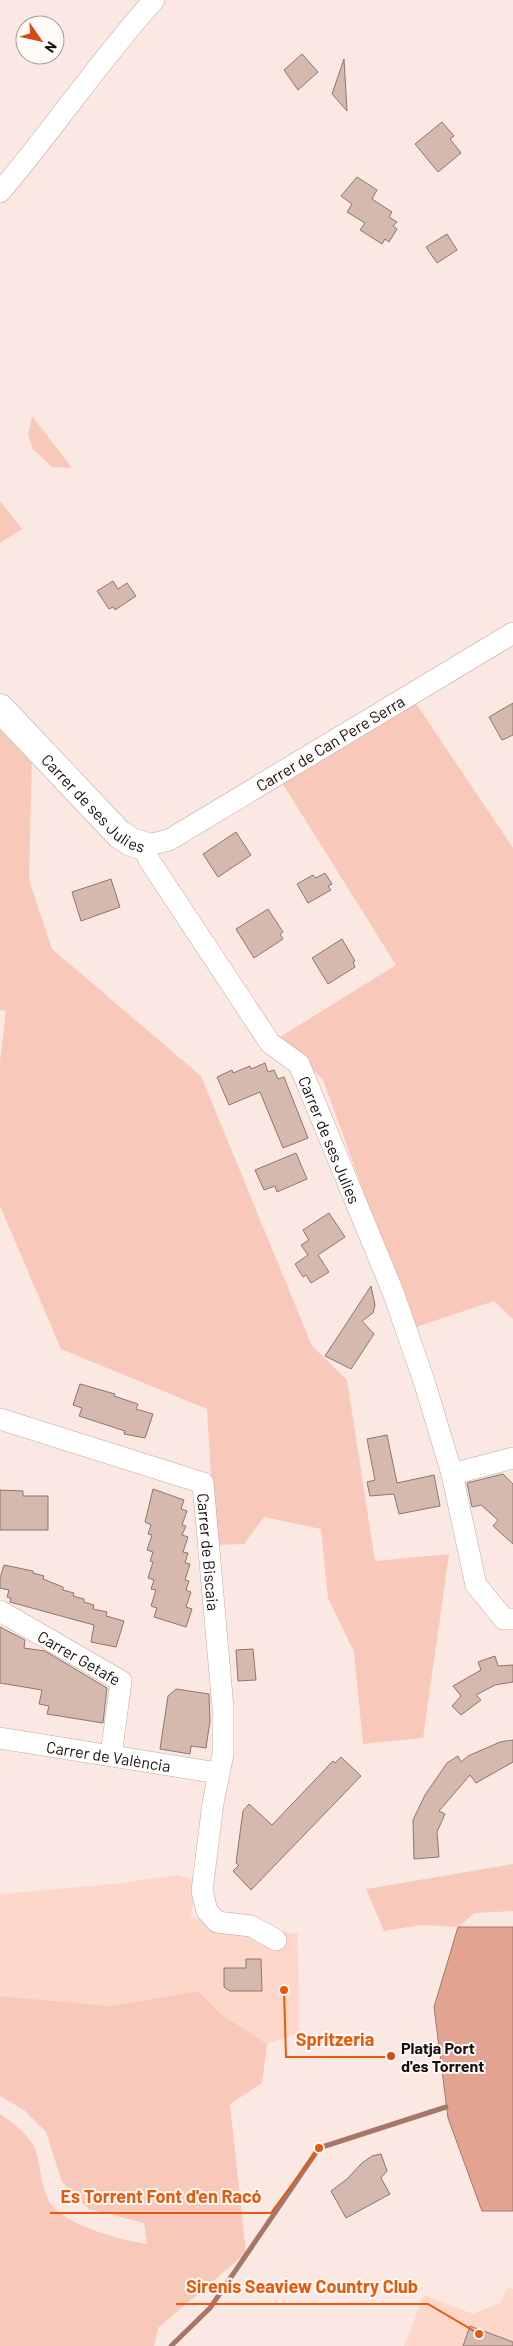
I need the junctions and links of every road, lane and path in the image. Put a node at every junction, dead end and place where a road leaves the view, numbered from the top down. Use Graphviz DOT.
graph roads {
  1 [pos="154,0"];
  2 [pos="0,192"];
  3 [pos="513,633"];
  4 [pos="0,708"];
  5 [pos="144,846"];
  6 [pos="0,1419"];
  7 [pos="513,1458"];
  8 [pos="452,1474"];
  9 [pos="0,1610"];
  10 [pos="513,1619"];
  11 [pos="0,1738"];
  12 [pos="111,1755"];
  13 [pos="218,1773"];
  14 [pos="276,1940"];
  1 -- 2 [label="street"];
  3 -- 5 [label="street, Carrer de Can Pere Serra"];
  4 -- 5 [label="street, Carrer de ses Julies"];
  5 -- 8 [label="street, Carrer de ses Julies"];
  6 -- 13 [label="street, Carrer de Biscaia"];
  7 -- 8 [label="street"];
  8 -- 10 [label="street, Carrer de ses Julies"];
  9 -- 12 [label="street, Carrer Getafe"];
  11 -- 12 [label="street, Carrer de València"];
  12 -- 13 [label="street, Carrer de València"];
  13 -- 14 [label="street"];
}
